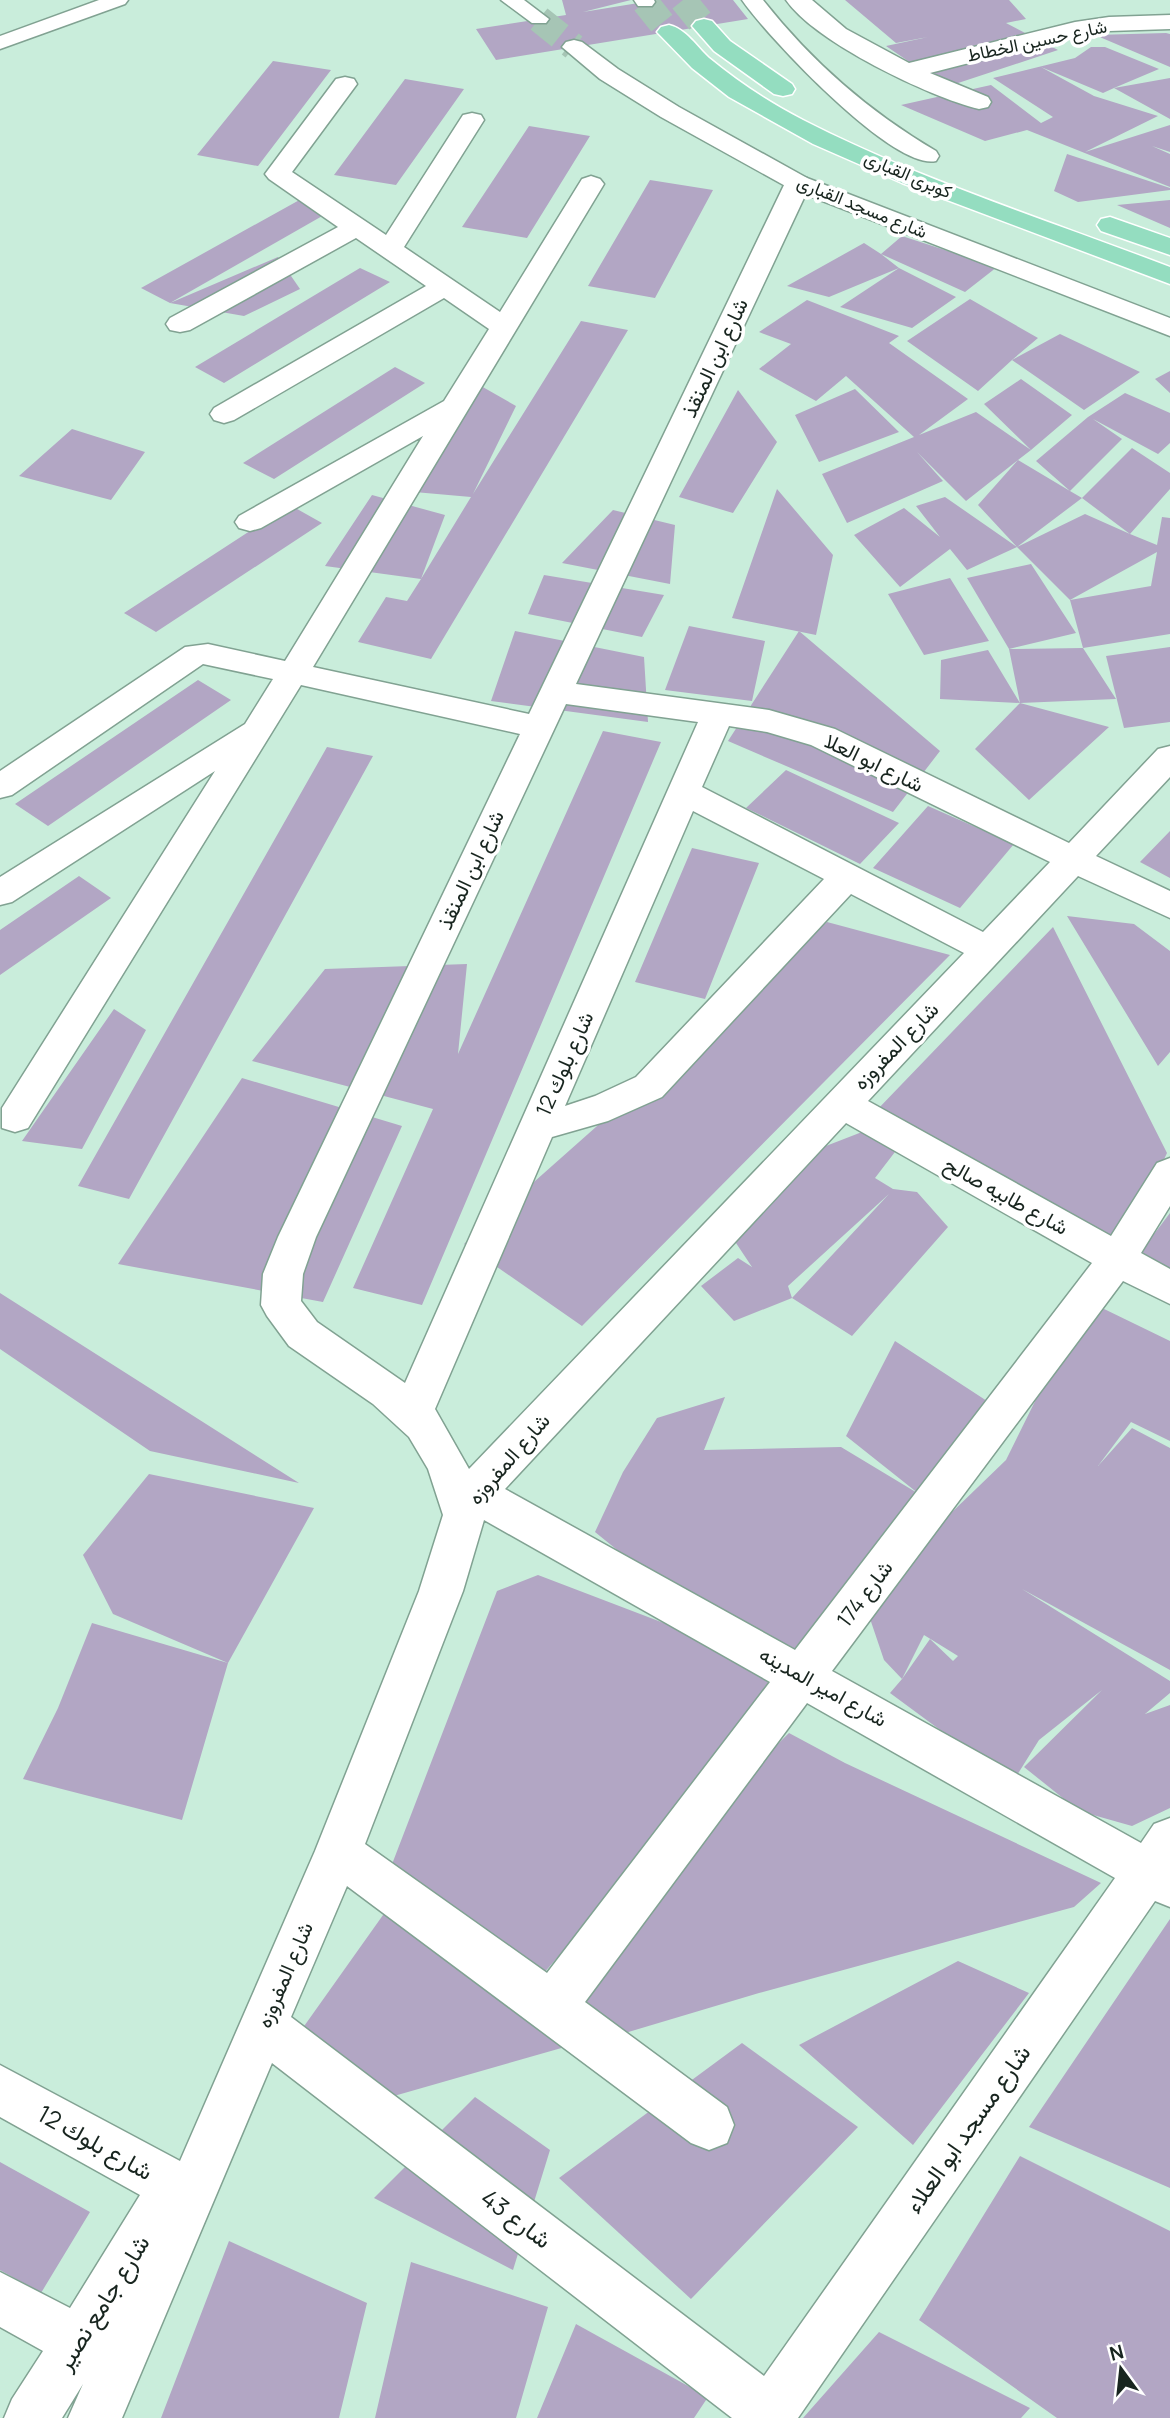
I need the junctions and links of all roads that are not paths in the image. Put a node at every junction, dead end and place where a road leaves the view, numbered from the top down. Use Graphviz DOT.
graph roads {
  1 [pos="118,0"];
  2 [pos="511,0"];
  3 [pos="752,0"];
  4 [pos="798,0"];
  5 [pos="1096,0"];
  6 [pos="537,10"];
  7 [pos="1170,22"];
  8 [pos="1109,24"];
  9 [pos="704,26"];
  10 [pos="669,32"];
  11 [pos="0,43"];
  12 [pos="574,47"];
  13 [pos="907,71"];
  14 [pos="345,84"];
  15 [pos="797,98"];
  16 [pos="979,102"];
  17 [pos="821,110"];
  18 [pos="472,120"];
  19 [pos="928,156"];
  20 [pos="953,166"];
  21 [pos="798,183"];
  22 [pos="591,184"];
  23 [pos="1093,219"];
  24 [pos="357,227"];
  25 [pos="1170,247"];
  26 [pos="389,250"];
  27 [pos="1170,276"];
  28 [pos="444,287"];
  29 [pos="180,324"];
  30 [pos="504,327"];
  31 [pos="1170,328"];
  32 [pos="455,406"];
  33 [pos="224,414"];
  34 [pos="250,522"];
  35 [pos="293,673"];
  36 [pos="556,692"];
  37 [pos="718,714"];
  38 [pos="538,727"];
  39 [pos="258,728"];
  40 [pos="1170,757"];
  41 [pos="0,787"];
  42 [pos="684,792"];
  43 [pos="1073,859"];
  44 [pos="847,876"];
  45 [pos="0,893"];
  46 [pos="1170,906"];
  47 [pos="988,950"];
  48 [pos="841,1104"];
  49 [pos="15,1118"];
  50 [pos="538,1126"];
  51 [pos="1170,1173"];
  52 [pos="1117,1259"];
  53 [pos="1170,1288"];
  54 [pos="412,1414"];
  55 [pos="469,1502"];
  56 [pos="803,1676"];
  57 [pos="338,1852"];
  58 [pos="1163,1865"];
  59 [pos="551,2007"];
  60 [pos="263,2026"];
  61 [pos="0,2090"];
  62 [pos="709,2125"];
  63 [pos="182,2192"];
  64 [pos="0,2298"];
  65 [pos="98,2353"];
  66 [pos="767,2416"];
  67 [pos="31,2418"];
  68 [pos="95,2418"];
  1 -- 11 [label="lane"];
  2 -- 6 [label="lane"];
  3 -- 19 [label="lane"];
  4 -- 13 [label="street"];
  5 -- 8 [label="street"];
  7 -- 8 [label="street, شارع حسين الخطاط"];
  8 -- 13 [label="street, شارع حسين الخطاط"];
  9 -- 15 [label="main road"];
  10 -- 27 [label="main road, كوبرى القبارى"];
  12 -- 21 [label="street, شارع مسجد القبارى"];
  13 -- 16 [label="street"];
  14 -- 24 [label="street"];
  17 -- 19 [label="main road, كوبرى القبارى"];
  18 -- 26 [label="street"];
  19 -- 20 [label="main road, كوبرى القبارى"];
  21 -- 31 [label="street, شارع مسجد القبارى"];
  21 -- 36 [label="street, شارع ابن المنقذ"];
  22 -- 30 [label="street"];
  23 -- 25 [label="main road"];
  24 -- 26 [label="street"];
  24 -- 29 [label="street"];
  26 -- 28 [label="street"];
  28 -- 30 [label="street"];
  28 -- 33 [label="street"];
  30 -- 32 [label="street"];
  32 -- 34 [label="street"];
  32 -- 35 [label="street"];
  35 -- 38 [label="street"];
  35 -- 39 [label="street"];
  35 -- 41 [label="street"];
  36 -- 37 [label="street, شارع ابو العلا"];
  36 -- 38 [label="street, شارع ابن المنقذ"];
  37 -- 42 [label="street, شارع بلوك 12"];
  37 -- 43 [label="street, شارع ابو العلا"];
  38 -- 54 [label="street, شارع ابن المنقذ"];
  39 -- 45 [label="street"];
  39 -- 49 [label="street"];
  40 -- 43 [label="street, شارع المفروزه"];
  42 -- 44 [label="street"];
  42 -- 50 [label="street, شارع بلوك 12"];
  43 -- 46 [label="street, شارع ابو العلا"];
  43 -- 47 [label="street, شارع المفروزه"];
  44 -- 47 [label="street"];
  44 -- 50 [label="street"];
  47 -- 48 [label="street, شارع المفروزه"];
  48 -- 52 [label="street, شارع طابيه صالح"];
  48 -- 55 [label="street, شارع المفروزه"];
  50 -- 54 [label="street, شارع بلوك 12"];
  51 -- 52 [label="street, شارع 174"];
  52 -- 53 [label="street, شارع طابيه صالح"];
  52 -- 56 [label="street, شارع 174"];
  54 -- 55 [label="street, شارع ابن المنقذ"];
  55 -- 56 [label="street, شارع امير المدينه"];
  55 -- 57 [label="street, شارع المفروزه"];
  56 -- 58 [label="street, شارع امير المدينه"];
  56 -- 59 [label="street, شارع 174"];
  57 -- 59 [label="street"];
  57 -- 60 [label="street, شارع المفروزه"];
  58 -- 66 [label="street, شارع مسجد ابو العلاء"];
  59 -- 62 [label="street"];
  60 -- 63 [label="street, شارع المفروزه"];
  60 -- 66 [label="street, شارع 43"];
  61 -- 63 [label="street, شارع بلوك 12"];
  63 -- 65 [label="street, شارع جامع نصير"];
  64 -- 65 [label="street"];
  65 -- 67 [label="street, شارع جامع نصير"];
  65 -- 68 [label="street"];
}
